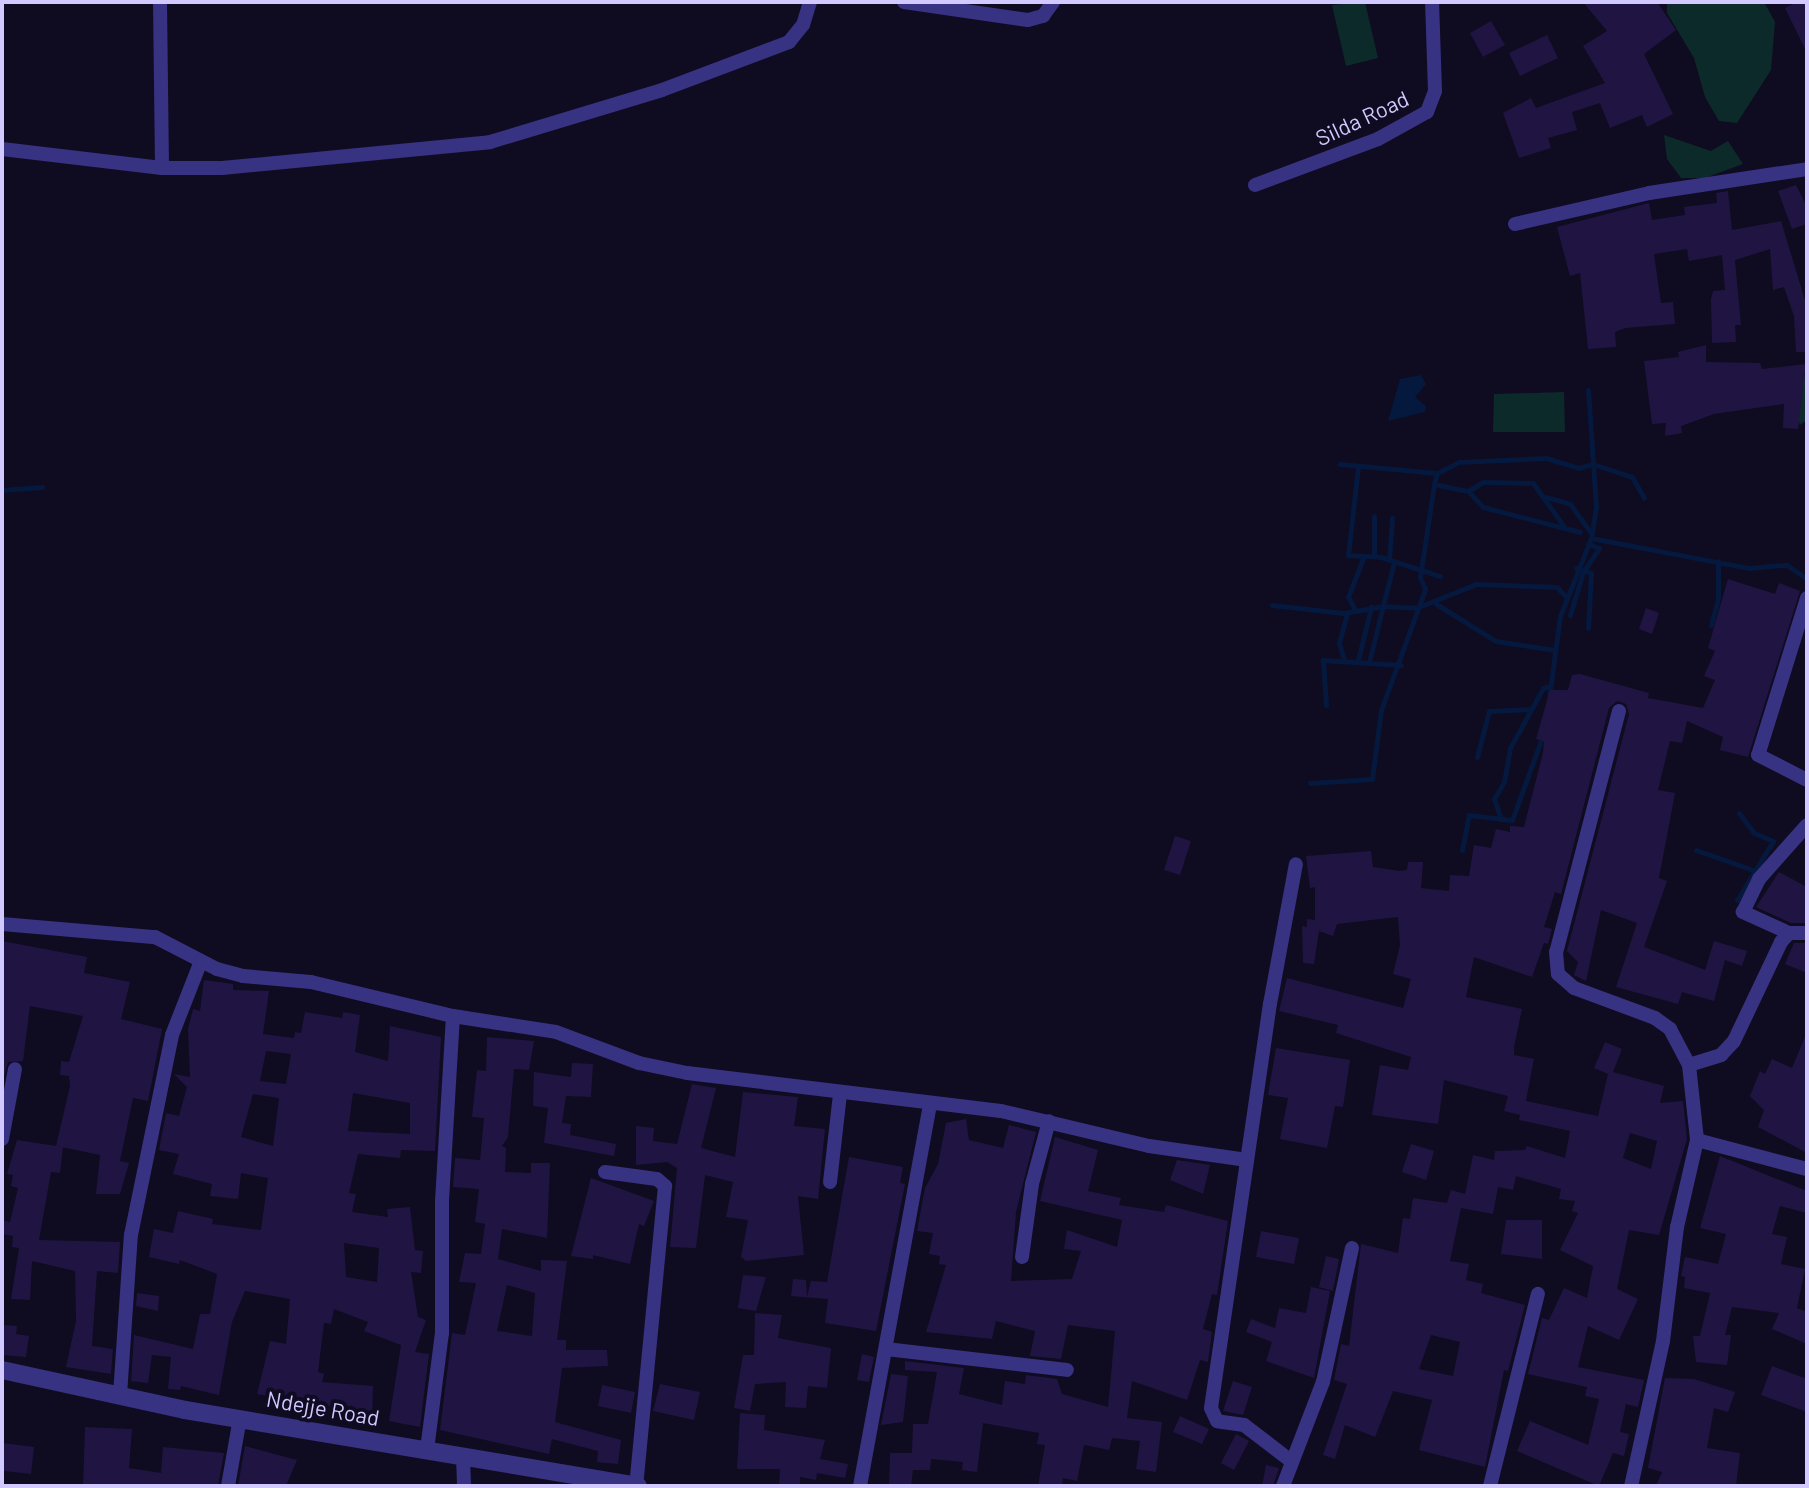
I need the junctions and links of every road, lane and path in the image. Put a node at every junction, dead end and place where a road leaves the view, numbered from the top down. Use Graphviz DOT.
graph roads {
  1 [pos="160,2"];
  2 [pos="810,2"];
  3 [pos="904,2"];
  4 [pos="1053,2"];
  5 [pos="1432,2"];
  6 [pos="2,149"];
  7 [pos="162,168"];
  8 [pos="1807,169"];
  9 [pos="1255,185"];
  10 [pos="1515,224"];
  11 [pos="1807,598"];
  12 [pos="1619,711"];
  13 [pos="1807,780"];
  14 [pos="1807,825"];
  15 [pos="1296,864"];
  16 [pos="2,924"];
  17 [pos="1789,933"];
  18 [pos="1807,933"];
  19 [pos="201,961"];
  20 [pos="453,1016"];
  21 [pos="1689,1065"];
  22 [pos="15,1069"];
  23 [pos="840,1094"];
  24 [pos="930,1106"];
  25 [pos="1049,1121"];
  26 [pos="2,1139"];
  27 [pos="1697,1140"];
  28 [pos="1247,1160"];
  29 [pos="1807,1169"];
  30 [pos="605,1172"];
  31 [pos="830,1182"];
  32 [pos="1352,1248"];
  33 [pos="1022,1257"];
  34 [pos="1538,1294"];
  35 [pos="886,1349"];
  36 [pos="2,1370"];
  37 [pos="1067,1370"];
  38 [pos="120,1395"];
  39 [pos="240,1418"];
  40 [pos="427,1450"];
  41 [pos="463,1456"];
  42 [pos="1291,1461"];
  43 [pos="228,1486"];
  44 [pos="464,1486"];
  45 [pos="637,1486"];
  46 [pos="860,1486"];
  47 [pos="1283,1486"];
  48 [pos="1490,1486"];
  49 [pos="1631,1486"];
  1 -- 7 [label="street"];
  2 -- 7 [label="street"];
  3 -- 4 [label="street"];
  5 -- 9 [label="street, Silda Road"];
  6 -- 7 [label="street"];
  8 -- 10 [label="street"];
  11 -- 13 [label="street"];
  12 -- 21 [label="street"];
  14 -- 17 [label="street"];
  15 -- 28 [label="street"];
  16 -- 19 [label="street"];
  17 -- 18 [label="street"];
  17 -- 21 [label="street"];
  19 -- 20 [label="street"];
  19 -- 38 [label="street"];
  20 -- 23 [label="street"];
  20 -- 40 [label="street"];
  21 -- 27 [label="street"];
  22 -- 26 [label="street"];
  23 -- 24 [label="street"];
  23 -- 31 [label="street"];
  24 -- 25 [label="street"];
  24 -- 35 [label="street"];
  25 -- 28 [label="street"];
  25 -- 33 [label="street"];
  27 -- 29 [label="street"];
  27 -- 49 [label="street"];
  28 -- 42 [label="street"];
  30 -- 45 [label="street"];
  32 -- 42 [label="street"];
  34 -- 48 [label="street"];
  35 -- 37 [label="street"];
  35 -- 46 [label="street"];
  36 -- 38 [label="street, Ndejje Road"];
  38 -- 39 [label="street, Ndejje Road"];
  39 -- 40 [label="street, Ndejje Road"];
  39 -- 43 [label="street"];
  40 -- 41 [label="street, Ndejje Road"];
  41 -- 44 [label="street"];
  41 -- 45 [label="street, Ndejje Road"];
  42 -- 47 [label="street"];
}
